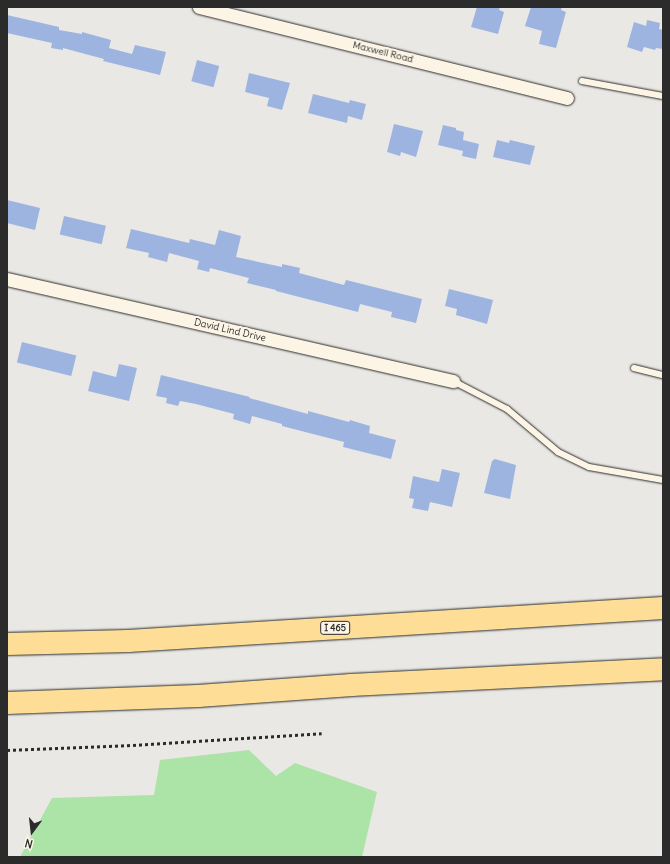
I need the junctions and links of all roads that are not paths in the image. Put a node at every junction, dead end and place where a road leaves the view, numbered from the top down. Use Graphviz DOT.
graph roads {
  1 [pos="199,7"];
  2 [pos="582,81"];
  3 [pos="663,96"];
  4 [pos="567,98"];
  5 [pos="7,279"];
  6 [pos="634,368"];
  7 [pos="663,375"];
  8 [pos="453,381"];
  9 [pos="663,480"];
  10 [pos="663,608"];
  11 [pos="7,644"];
  12 [pos="663,669"];
  13 [pos="7,704"];
  1 -- 4 [label="street, Maxwell Road"];
  2 -- 3 [label="lane"];
  5 -- 8 [label="street, David Lind Drive"];
  6 -- 7 [label="lane"];
  8 -- 9 [label="lane"];
  10 -- 11 [label="highway, I 465"];
  12 -- 13 [label="highway"];
}
